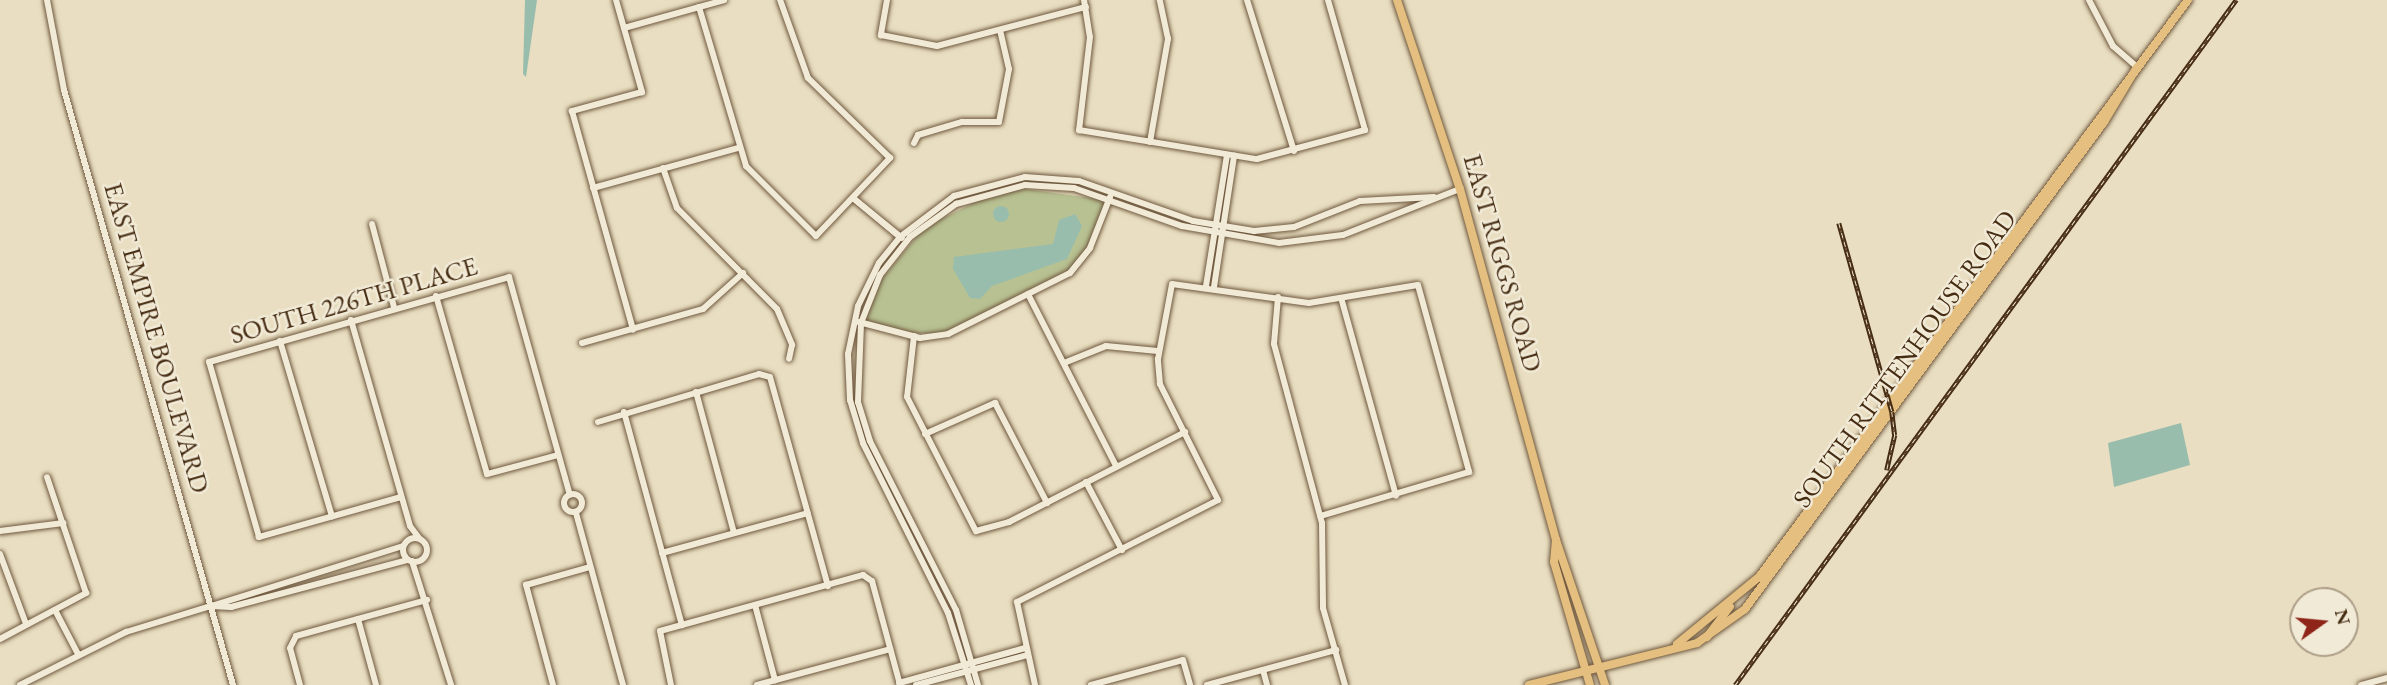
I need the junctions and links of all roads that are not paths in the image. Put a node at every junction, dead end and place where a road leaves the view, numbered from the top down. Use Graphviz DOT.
graph roads {
  1 [pos="47,0"];
  2 [pos="616,0"];
  3 [pos="724,0"];
  4 [pos="780,0"];
  5 [pos="887,0"];
  6 [pos="1160,0"];
  7 [pos="1247,0"];
  8 [pos="1328,0"];
  9 [pos="1397,0"];
  10 [pos="2089,0"];
  11 [pos="2188,0"];
  12 [pos="1085,3"];
  13 [pos="699,7"];
  14 [pos="624,28"];
  15 [pos="1000,31"];
  16 [pos="2137,66"];
  17 [pos="1150,142"];
  18 [pos="914,143"];
  19 [pos="738,148"];
  20 [pos="1294,151"];
  21 [pos="1230,156"];
  22 [pos="663,168"];
  23 [pos="593,188"];
  24 [pos="1460,189"];
  25 [pos="1111,195"];
  26 [pos="1434,197"];
  27 [pos="853,198"];
  28 [pos="879,214"];
  29 [pos="874,221"];
  30 [pos="372,224"];
  31 [pos="1218,230"];
  32 [pos="903,239"];
  33 [pos="743,273"];
  34 [pos="1210,286"];
  35 [pos="1028,294"];
  36 [pos="436,296"];
  37 [pos="1278,297"];
  38 [pos="1342,300"];
  39 [pos="394,307"];
  40 [pos="351,320"];
  41 [pos="857,322"];
  42 [pos="633,330"];
  43 [pos="914,336"];
  44 [pos="280,341"];
  45 [pos="582,343"];
  46 [pos="1158,352"];
  47 [pos="789,359"];
  48 [pos="1064,363"];
  49 [pos="696,392"];
  50 [pos="624,412"];
  51 [pos="598,422"];
  52 [pos="1185,432"];
  53 [pos="925,433"];
  54 [pos="558,455"];
  55 [pos="1116,466"];
  56 [pos="47,477"];
  57 [pos="1086,482"];
  58 [pos="570,495"];
  59 [pos="1396,496"];
  60 [pos="401,497"];
  61 [pos="1046,503"];
  62 [pos="576,513"];
  63 [pos="808,513"];
  64 [pos="332,516"];
  65 [pos="1320,516"];
  66 [pos="64,523"];
  67 [pos="410,526"];
  68 [pos="0,531"];
  69 [pos="734,533"];
  70 [pos="419,538"];
  71 [pos="1556,540"];
  72 [pos="405,543"];
  73 [pos="1122,550"];
  74 [pos="662,553"];
  75 [pos="0,554"];
  76 [pos="423,559"];
  77 [pos="410,561"];
  78 [pos="590,567"];
  79 [pos="1763,571"];
  80 [pos="421,575"];
  81 [pos="828,586"];
  82 [pos="427,600"];
  83 [pos="755,605"];
  84 [pos="211,606"];
  85 [pos="1730,607"];
  86 [pos="55,610"];
  87 [pos="1741,612"];
  88 [pos="358,619"];
  89 [pos="26,624"];
  90 [pos="682,625"];
  91 [pos="1707,637"];
  92 [pos="0,639"];
  93 [pos="1677,644"];
  94 [pos="890,649"];
  95 [pos="1336,650"];
  96 [pos="1026,652"];
  97 [pos="78,654"];
  98 [pos="974,666"];
  99 [pos="1599,666"];
  100 [pos="966,668"];
  101 [pos="1585,669"];
  102 [pos="1263,670"];
  103 [pos="2387,678"];
  104 [pos="775,680"];
  105 [pos="1112,682"];
  106 [pos="25,684"];
  107 [pos="899,684"];
  108 [pos="233,685"];
  109 [pos="300,685"];
  110 [pos="376,685"];
  111 [pos="451,685"];
  112 [pos="553,685"];
  113 [pos="623,685"];
  114 [pos="671,685"];
  115 [pos="757,685"];
  116 [pos="916,685"];
  117 [pos="971,685"];
  118 [pos="978,685"];
  119 [pos="1035,685"];
  120 [pos="1091,685"];
  121 [pos="1190,685"];
  122 [pos="1208,685"];
  123 [pos="1267,685"];
  124 [pos="1345,685"];
  125 [pos="1529,685"];
  126 [pos="1590,685"];
  127 [pos="1605,685"];
  128 [pos="2361,685"];
  1 -- 84 [label="street, EAST EMPIRE BOULEVARD"];
  2 -- 14 [label="street"];
  3 -- 13 [label="street"];
  4 -- 27 [label="street"];
  5 -- 15 [label="street"];
  6 -- 17 [label="street"];
  7 -- 20 [label="street"];
  8 -- 20 [label="street"];
  9 -- 24 [label="main road, EAST RIGGS ROAD"];
  10 -- 16 [label="street"];
  11 -- 16 [label="main road, SOUTH RITTENHOUSE ROAD"];
  12 -- 15 [label="street"];
  12 -- 17 [label="street"];
  13 -- 14 [label="street"];
  13 -- 19 [label="street"];
  14 -- 23 [label="street"];
  15 -- 18 [label="street"];
  16 -- 79 [label="main road, SOUTH RITTENHOUSE ROAD"];
  16 -- 87 [label="main road, SOUTH RITTENHOUSE ROAD"];
  17 -- 21 [label="street"];
  19 -- 22 [label="street"];
  19 -- 27 [label="street"];
  20 -- 21 [label="street"];
  21 -- 31 [label="street"];
  22 -- 23 [label="street"];
  22 -- 33 [label="street"];
  23 -- 42 [label="street"];
  24 -- 26 [label="street"];
  24 -- 71 [label="main road, EAST RIGGS ROAD"];
  25 -- 31 [label="street"];
  25 -- 32 [label="street"];
  25 -- 35 [label="street"];
  26 -- 31 [label="street"];
  26 -- 31 [label="street"];
  27 -- 28 [label="street"];
  27 -- 29 [label="street"];
  28 -- 29 [label="street"];
  28 -- 32 [label="street"];
  29 -- 32 [label="street"];
  30 -- 39 [label="street"];
  31 -- 34 [label="street"];
  32 -- 41 [label="street"];
  33 -- 42 [label="street"];
  33 -- 47 [label="street"];
  34 -- 37 [label="street"];
  34 -- 46 [label="street"];
  35 -- 43 [label="street"];
  35 -- 48 [label="street"];
  36 -- 39 [label="street, SOUTH 226TH PLACE"];
  36 -- 54 [label="street"];
  36 -- 54 [label="street, SOUTH 226TH PLACE"];
  37 -- 38 [label="street"];
  37 -- 65 [label="street"];
  38 -- 59 [label="street"];
  38 -- 59 [label="street"];
  39 -- 40 [label="street, SOUTH 226TH PLACE"];
  40 -- 44 [label="street, SOUTH 226TH PLACE"];
  40 -- 60 [label="street"];
  41 -- 43 [label="street"];
  41 -- 98 [label="street"];
  41 -- 100 [label="street"];
  42 -- 45 [label="street"];
  43 -- 53 [label="street"];
  44 -- 64 [label="street"];
  44 -- 64 [label="street, SOUTH 226TH PLACE"];
  46 -- 48 [label="street"];
  46 -- 52 [label="street"];
  48 -- 55 [label="street"];
  49 -- 50 [label="street"];
  49 -- 63 [label="street"];
  49 -- 69 [label="street"];
  50 -- 51 [label="street"];
  50 -- 74 [label="street"];
  52 -- 55 [label="street"];
  52 -- 73 [label="street"];
  53 -- 61 [label="street"];
  53 -- 61 [label="street"];
  54 -- 58 [label="street"];
  55 -- 57 [label="street"];
  56 -- 66 [label="street"];
  57 -- 61 [label="street"];
  57 -- 73 [label="street"];
  58 -- 62 [label="street"];
  58 -- 62 [label="street"];
  59 -- 65 [label="street"];
  60 -- 64 [label="street"];
  60 -- 67 [label="street"];
  62 -- 78 [label="street"];
  63 -- 69 [label="street"];
  63 -- 81 [label="street"];
  65 -- 95 [label="street"];
  66 -- 68 [label="street"];
  66 -- 86 [label="street"];
  67 -- 70 [label="street"];
  67 -- 72 [label="street"];
  69 -- 74 [label="street"];
  70 -- 72 [label="street"];
  70 -- 76 [label="street"];
  71 -- 99 [label="main road, EAST RIGGS ROAD"];
  71 -- 101 [label="main road, EAST RIGGS ROAD"];
  72 -- 77 [label="street"];
  72 -- 84 [label="street"];
  73 -- 96 [label="street"];
  74 -- 90 [label="street"];
  75 -- 89 [label="street"];
  76 -- 77 [label="street"];
  76 -- 80 [label="street"];
  77 -- 80 [label="street"];
  77 -- 84 [label="street"];
  78 -- 112 [label="street"];
  78 -- 113 [label="street"];
  79 -- 85 [label="main road, SOUTH RITTENHOUSE ROAD"];
  79 -- 87 [label="main road"];
  80 -- 82 [label="street"];
  81 -- 83 [label="street"];
  81 -- 94 [label="street"];
  82 -- 88 [label="street"];
  82 -- 111 [label="street"];
  83 -- 90 [label="street"];
  83 -- 104 [label="street"];
  84 -- 97 [label="street"];
  84 -- 108 [label="street, EAST EMPIRE BOULEVARD"];
  85 -- 91 [label="main road"];
  85 -- 93 [label="main road, SOUTH RITTENHOUSE ROAD"];
  86 -- 89 [label="street"];
  86 -- 97 [label="street"];
  87 -- 91 [label="main road, SOUTH RITTENHOUSE ROAD"];
  88 -- 109 [label="street"];
  88 -- 110 [label="street"];
  89 -- 92 [label="street"];
  90 -- 114 [label="street"];
  91 -- 93 [label="main road, SOUTH RITTENHOUSE ROAD"];
  93 -- 99 [label="main road, SOUTH RITTENHOUSE ROAD"];
  94 -- 104 [label="street"];
  94 -- 107 [label="street"];
  95 -- 102 [label="street"];
  95 -- 124 [label="street"];
  96 -- 98 [label="street"];
  96 -- 119 [label="street"];
  97 -- 106 [label="street"];
  98 -- 100 [label="street"];
  98 -- 118 [label="street"];
  99 -- 101 [label="main road, SOUTH RITTENHOUSE ROAD"];
  99 -- 127 [label="main road, EAST RIGGS ROAD"];
  100 -- 107 [label="street"];
  100 -- 116 [label="street"];
  100 -- 117 [label="street"];
  101 -- 125 [label="main road, SOUTH RITTENHOUSE ROAD"];
  101 -- 126 [label="main road, EAST RIGGS ROAD"];
  102 -- 122 [label="street"];
  102 -- 123 [label="street"];
  103 -- 128 [label="street"];
  104 -- 115 [label="street"];
  105 -- 120 [label="street"];
  105 -- 121 [label="street"];
}
